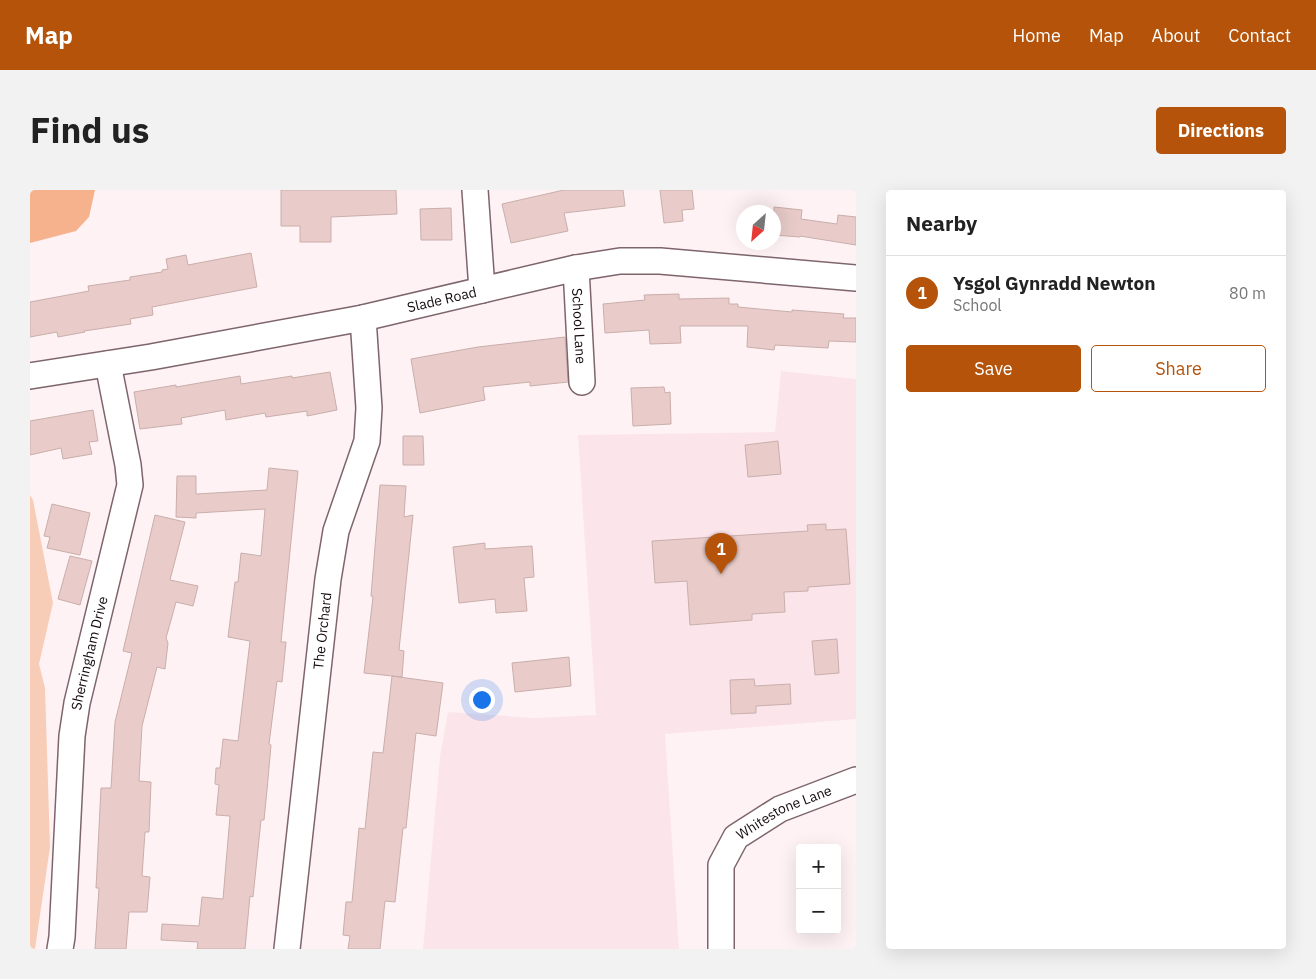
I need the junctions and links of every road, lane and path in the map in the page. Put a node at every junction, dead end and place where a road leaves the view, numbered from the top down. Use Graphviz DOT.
graph roads {
  1 [pos="475,190"];
  2 [pos="576,268"];
  3 [pos="856,278"];
  4 [pos="482,290"];
  5 [pos="363,318"];
  6 [pos="108,364"];
  7 [pos="30,376"];
  8 [pos="582,382"];
  9 [pos="856,780"];
  10 [pos="60,949"];
  11 [pos="287,949"];
  12 [pos="721,949"];
  1 -- 4 [label="street"];
  2 -- 3 [label="street, Slade Road"];
  2 -- 4 [label="street, Slade Road"];
  2 -- 8 [label="street, School Lane"];
  4 -- 5 [label="street, Slade Road"];
  5 -- 6 [label="street, Slade Road"];
  5 -- 11 [label="street, The Orchard"];
  6 -- 7 [label="street, Slade Road"];
  6 -- 10 [label="street, Sherringham Drive"];
  9 -- 12 [label="street, Whitestone Lane"];
}
